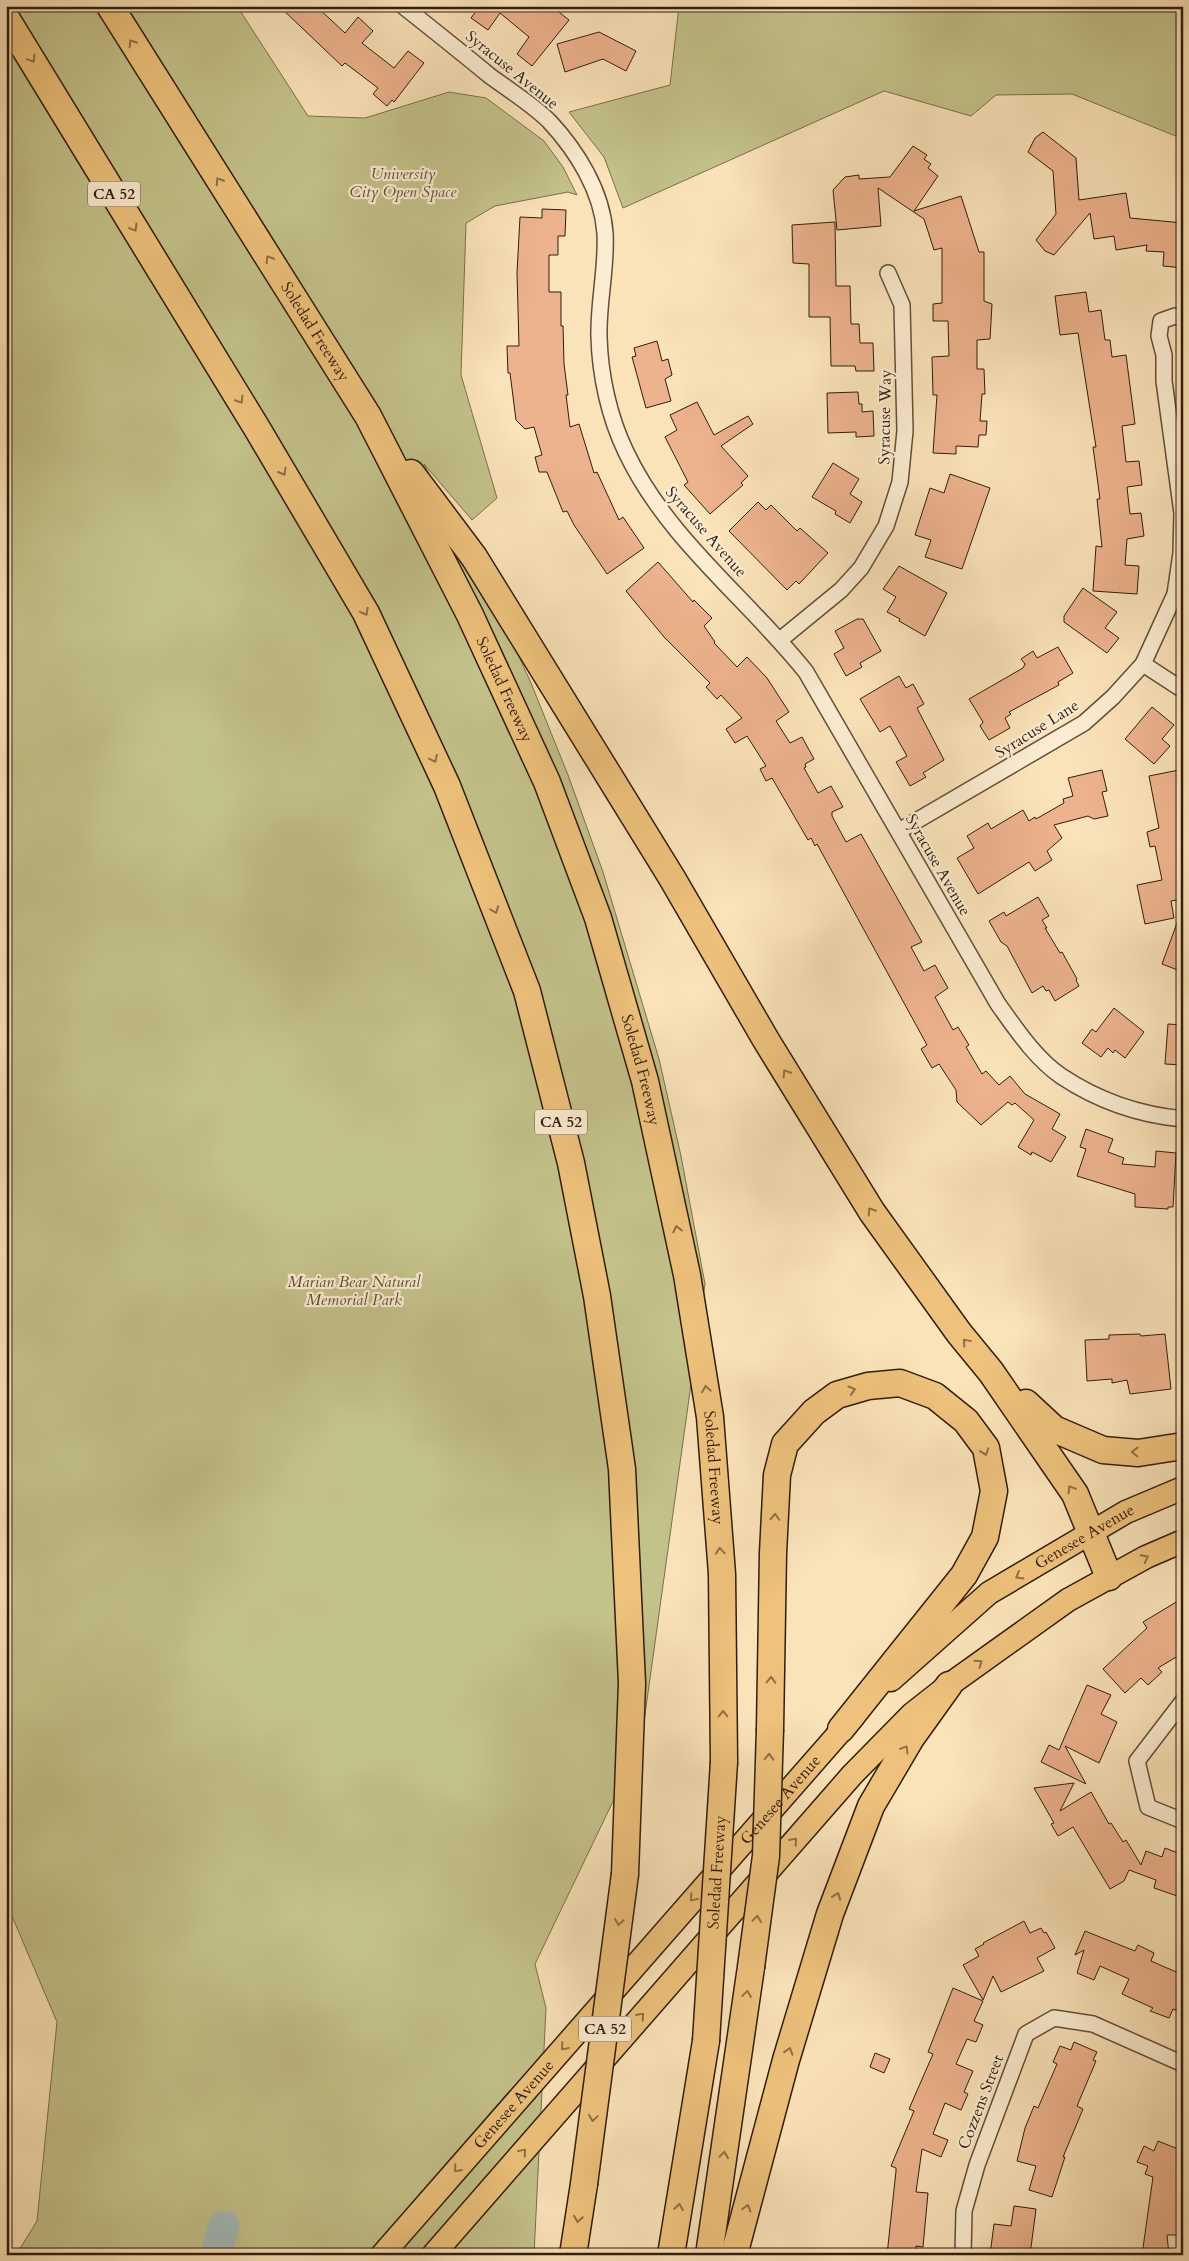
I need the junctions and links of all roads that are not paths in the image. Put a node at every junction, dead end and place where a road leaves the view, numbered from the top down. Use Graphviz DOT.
graph roads {
  1 [pos="110,6"];
  2 [pos="403,6"];
  3 [pos="6,18"];
  4 [pos="888,273"];
  5 [pos="1183,318"];
  6 [pos="368,416"];
  7 [pos="780,640"];
  8 [pos="1143,664"];
  9 [pos="1183,690"];
  10 [pos="899,832"];
  11 [pos="1183,1119"];
  12 [pos="991,1372"];
  13 [pos="1183,1446"];
  14 [pos="1183,1488"];
  15 [pos="1091,1533"];
  16 [pos="1183,1541"];
  17 [pos="1109,1578"];
  18 [pos="949,1685"];
  19 [pos="1183,1701"];
  20 [pos="841,1729"];
  21 [pos="1183,1821"];
  22 [pos="1183,2064"];
  23 [pos="382,2255"];
  24 [pos="433,2255"];
  25 [pos="573,2255"];
  26 [pos="671,2255"];
  27 [pos="709,2255"];
  28 [pos="734,2255"];
  29 [pos="963,2255"];
  6 -- 1 [label="highway, Soledad Freeway, one-way"];
  2 -- 7 [label="street, Syracuse Avenue"];
  3 -- 25 [label="highway, CA 52, one-way, bridge"];
  4 -- 7 [label="street, Syracuse Way"];
  5 -- 8 [label="street, Syracuse Lane"];
  12 -- 6 [label="highway, one-way"];
  26 -- 6 [label="highway, Soledad Freeway, one-way, bridge"];
  7 -- 10 [label="street, Syracuse Avenue"];
  8 -- 9 [label="street"];
  8 -- 10 [label="street, Syracuse Lane"];
  10 -- 11 [label="street, Syracuse Avenue"];
  13 -- 12 [label="highway, one-way"];
  15 -- 12 [label="highway, one-way"];
  14 -- 15 [label="main road, Genesee Avenue"];
  15 -- 17 [label="highway"];
  15 -- 20 [label="main road, Genesee Avenue, one-way"];
  17 -- 16 [label="main road, one-way"];
  18 -- 17 [label="main road, one-way"];
  24 -- 18 [label="main road, one-way"];
  28 -- 18 [label="highway, one-way"];
  19 -- 21 [label="street"];
  20 -- 23 [label="main road, Genesee Avenue, one-way"];
  27 -- 20 [label="highway, one-way, bridge"];
  22 -- 29 [label="street, Cozzens Street"];
}
